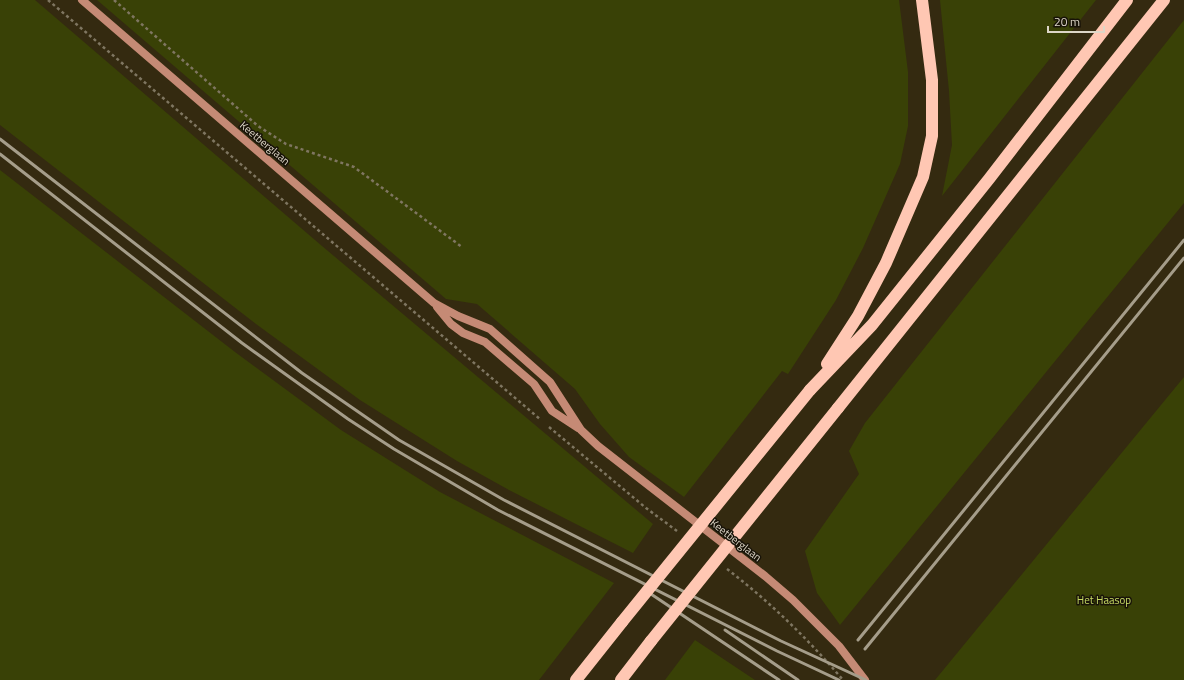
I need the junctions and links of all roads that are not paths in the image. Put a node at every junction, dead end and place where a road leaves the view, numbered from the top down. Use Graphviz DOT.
graph roads {
  1 [pos="82,0"];
  2 [pos="922,0"];
  3 [pos="1127,0"];
  4 [pos="1164,0"];
  5 [pos="434,303"];
  6 [pos="810,390"];
  7 [pos="581,430"];
  8 [pos="576,680"];
  9 [pos="621,680"];
  10 [pos="865,680"];
  1 -- 5 [label="main road, Keetberglaan"];
  2 -- 6 [label="highway"];
  3 -- 6 [label="highway"];
  4 -- 9 [label="highway, bridge"];
  5 -- 7 [label="main road, Keetberglaan"];
  5 -- 7 [label="main road, Keetberglaan"];
  6 -- 8 [label="highway, bridge"];
  7 -- 10 [label="main road, Keetberglaan"];
}
